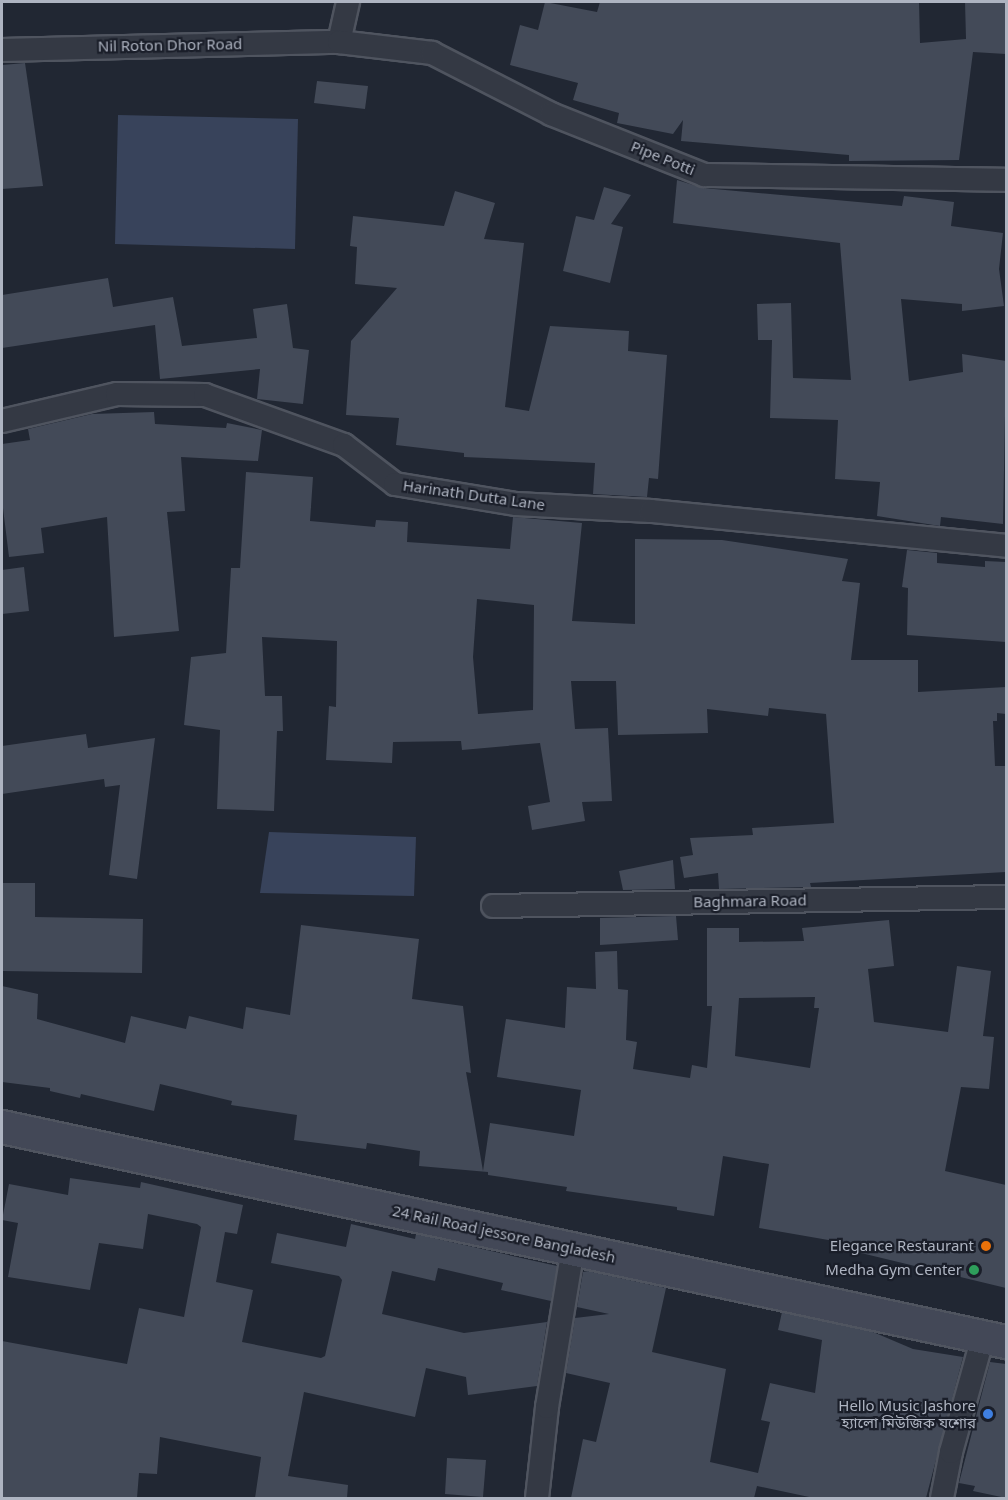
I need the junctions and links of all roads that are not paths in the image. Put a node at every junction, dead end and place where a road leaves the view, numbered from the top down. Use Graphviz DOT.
graph roads {
  1 [pos="348,2"];
  2 [pos="339,42"];
  3 [pos="2,50"];
  4 [pos="1006,180"];
  5 [pos="2,421"];
  6 [pos="1006,546"];
  7 [pos="1006,897"];
  8 [pos="493,906"];
  9 [pos="2,1127"];
  10 [pos="573,1249"];
  11 [pos="995,1340"];
  12 [pos="537,1498"];
  13 [pos="942,1498"];
  1 -- 2 [label="street"];
  2 -- 3 [label="street, Nil Roton Dhor Road"];
  2 -- 4 [label="street, Pipe Potti"];
  5 -- 6 [label="street, Harinath Dutta Lane"];
  7 -- 8 [label="street, Baghmara Road"];
  9 -- 10 [label="street, 24 Rail Road jessore Bangladesh"];
  10 -- 11 [label="street, 24 Rail Road jessore Bangladesh"];
  10 -- 12 [label="street"];
  11 -- 13 [label="street"];
}
